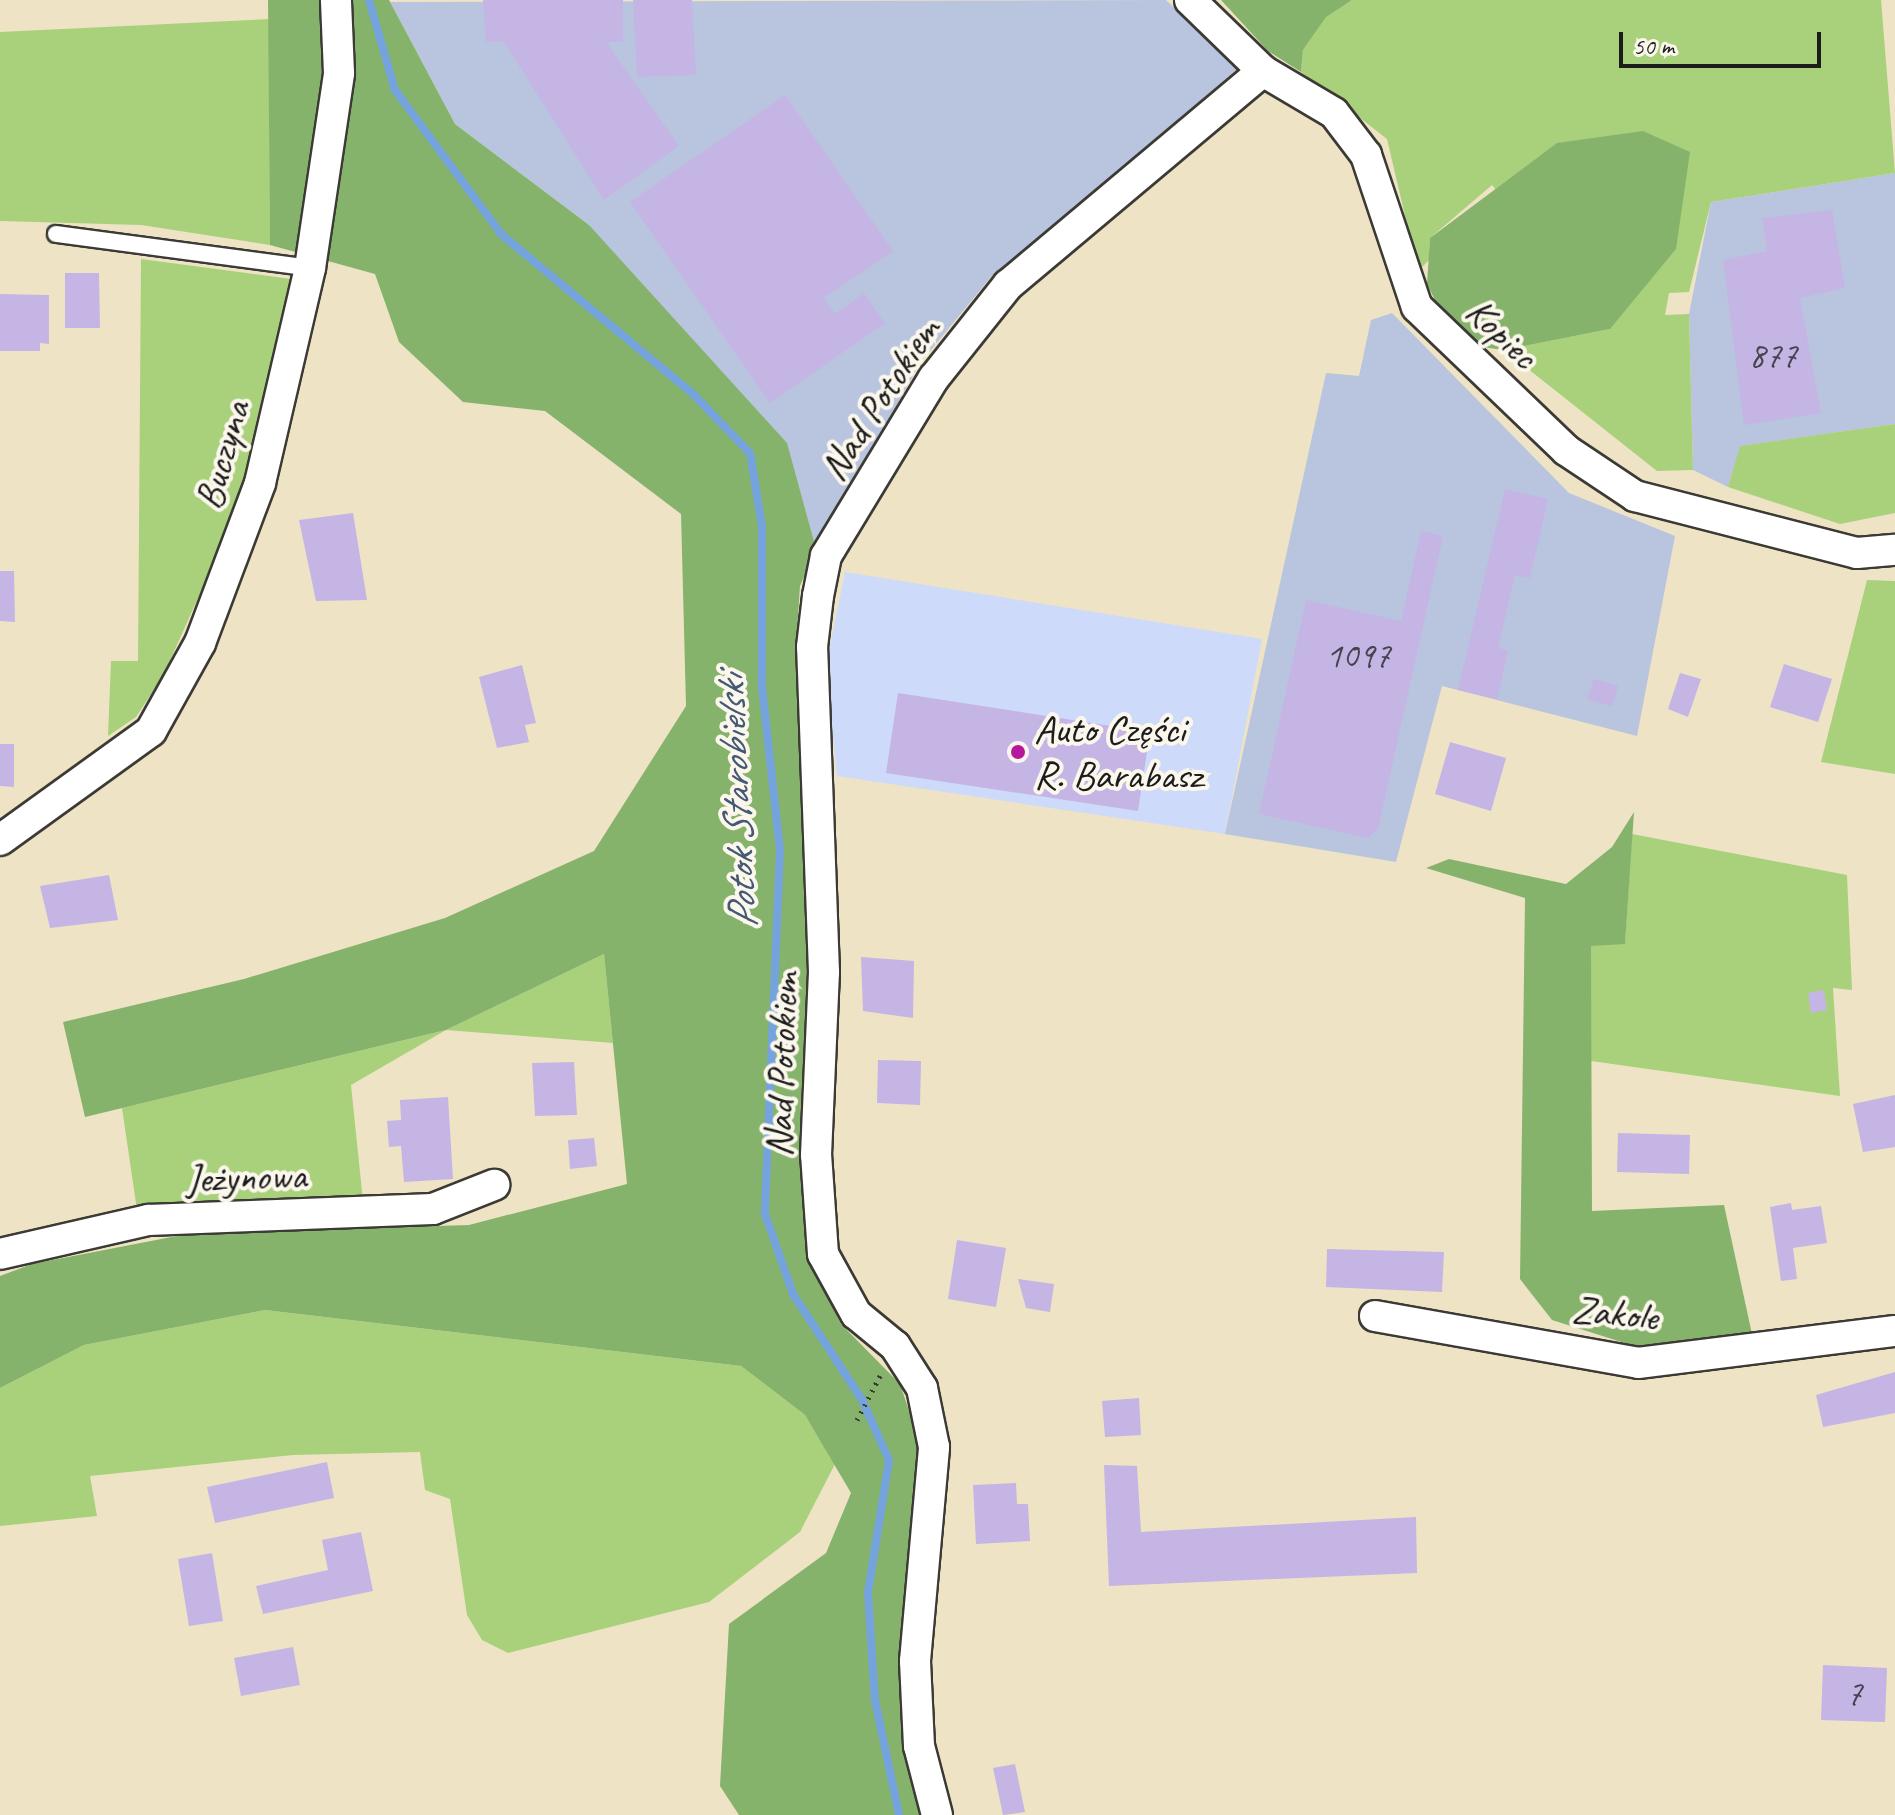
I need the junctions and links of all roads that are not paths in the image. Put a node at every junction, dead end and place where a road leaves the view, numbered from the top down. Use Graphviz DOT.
graph roads {
  1 [pos="336,0"];
  2 [pos="1190,0"];
  3 [pos="1263,71"];
  4 [pos="56,234"];
  5 [pos="310,268"];
  6 [pos="1895,550"];
  7 [pos="0,840"];
  8 [pos="494,1185"];
  9 [pos="0,1254"];
  10 [pos="1375,1316"];
  11 [pos="1895,1331"];
  12 [pos="937,1815"];
  1 -- 5 [label="street, Buczyna"];
  2 -- 3 [label="street, Kopiec"];
  3 -- 6 [label="street, Kopiec"];
  3 -- 12 [label="street, Nad Potokiem"];
  4 -- 5 [label="lane"];
  5 -- 7 [label="street, Buczyna"];
  8 -- 9 [label="street, Jeżynowa"];
  10 -- 11 [label="street, Zakole"];
}
